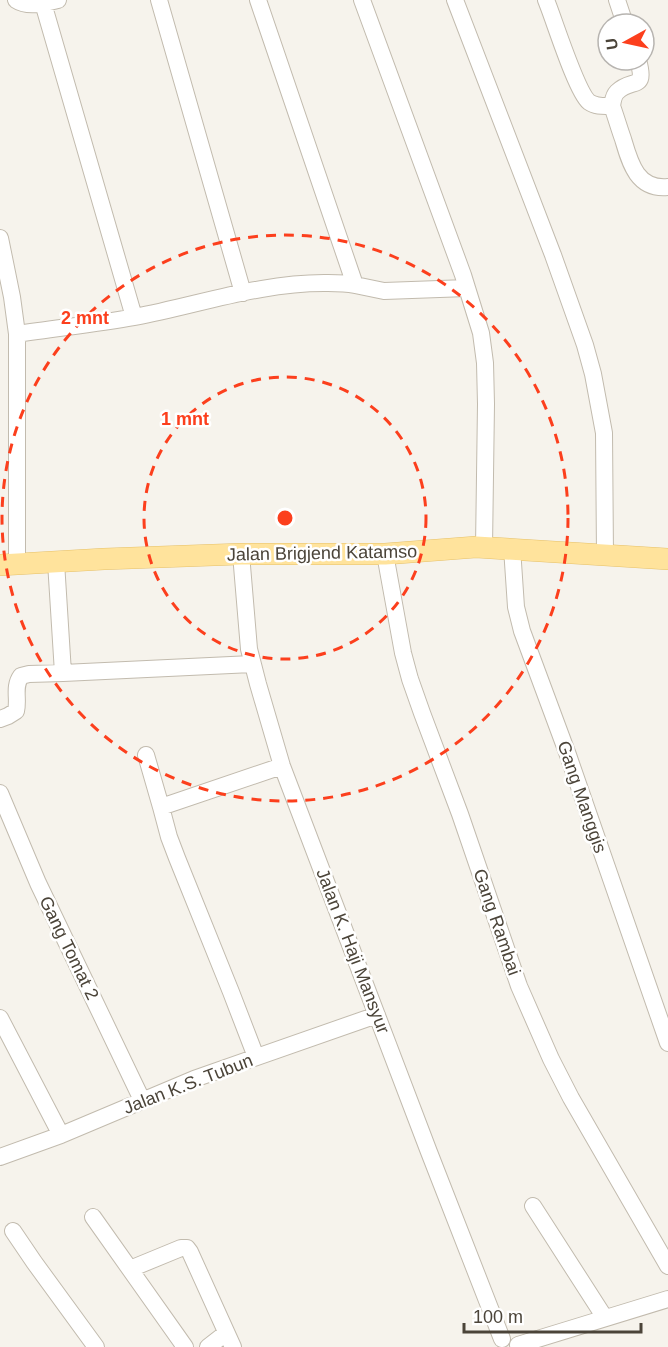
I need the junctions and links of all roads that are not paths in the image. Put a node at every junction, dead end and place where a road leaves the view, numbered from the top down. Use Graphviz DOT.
graph roads {
  1 [pos="16,0"];
  2 [pos="159,0"];
  3 [pos="258,0"];
  4 [pos="362,0"];
  5 [pos="455,0"];
  6 [pos="546,0"];
  7 [pos="51,2"];
  8 [pos="641,72"];
  9 [pos="612,106"];
  10 [pos="668,186"];
  11 [pos="0,238"];
  12 [pos="355,285"];
  13 [pos="467,288"];
  14 [pos="243,293"];
  15 [pos="134,317"];
  16 [pos="18,334"];
  17 [pos="484,547"];
  18 [pos="513,549"];
  19 [pos="241,554"];
  20 [pos="384,554"];
  21 [pos="605,556"];
  22 [pos="645,558"];
  23 [pos="668,559"];
  24 [pos="56,562"];
  25 [pos="8,565"];
  26 [pos="668,576"];
  27 [pos="252,664"];
  28 [pos="63,673"];
  29 [pos="0,719"];
  30 [pos="146,755"];
  31 [pos="282,766"];
  32 [pos="0,793"];
  33 [pos="161,807"];
  34 [pos="377,1015"];
  35 [pos="0,1018"];
  36 [pos="668,1043"];
  37 [pos="256,1057"];
  38 [pos="142,1100"];
  39 [pos="61,1135"];
  40 [pos="0,1157"];
  41 [pos="533,1206"];
  42 [pos="93,1217"];
  43 [pos="14,1231"];
  44 [pos="668,1266"];
  45 [pos="130,1269"];
  46 [pos="668,1299"];
  47 [pos="605,1318"];
  48 [pos="230,1340"];
  49 [pos="499,1343"];
  50 [pos="518,1346"];
  51 [pos="96,1347"];
  52 [pos="185,1347"];
  53 [pos="208,1347"];
  1 -- 7 [label="street"];
  2 -- 14 [label="street"];
  3 -- 12 [label="street"];
  4 -- 13 [label="street"];
  5 -- 21 [label="street"];
  6 -- 9 [label="street"];
  7 -- 15 [label="street"];
  8 -- 9 [label="street"];
  9 -- 10 [label="street"];
  11 -- 16 [label="street"];
  12 -- 13 [label="street"];
  12 -- 14 [label="street"];
  13 -- 17 [label="street"];
  14 -- 15 [label="street"];
  15 -- 16 [label="street"];
  16 -- 25 [label="street"];
  17 -- 18 [label="main road, Jalan Brigjend Katamso"];
  17 -- 20 [label="main road, Jalan Brigjend Katamso"];
  18 -- 21 [label="main road, Jalan Brigjend Katamso"];
  18 -- 36 [label="street, Gang Manggis"];
  19 -- 20 [label="main road, Jalan Brigjend Katamso"];
  19 -- 24 [label="main road, Jalan Brigjend Katamso"];
  19 -- 27 [label="street, Jalan K. Haji Mansyur"];
  20 -- 44 [label="street, Gang Rambai"];
  21 -- 22 [label="main road, Jalan Brigjend Katamso"];
  22 -- 23 [label="main road, Jalan Brigjend Katamso"];
  22 -- 26 [label="main road"];
  24 -- 25 [label="main road, Jalan Brigjend Katamso"];
  24 -- 28 [label="street"];
  27 -- 28 [label="street"];
  27 -- 31 [label="street, Jalan K. Haji Mansyur"];
  28 -- 29 [label="street"];
  30 -- 33 [label="street"];
  31 -- 33 [label="street"];
  31 -- 34 [label="street, Jalan K. Haji Mansyur"];
  32 -- 38 [label="street, Gang Tomat 2"];
  33 -- 37 [label="street"];
  34 -- 37 [label="street, Jalan K.S. Tubun"];
  34 -- 49 [label="street, Jalan K. Haji Mansyur"];
  35 -- 39 [label="street"];
  37 -- 38 [label="street, Jalan K.S. Tubun"];
  38 -- 39 [label="street, Jalan K.S. Tubun"];
  39 -- 40 [label="street, Jalan K.S. Tubun"];
  41 -- 47 [label="street"];
  42 -- 45 [label="street"];
  43 -- 51 [label="street"];
  45 -- 48 [label="street"];
  45 -- 52 [label="street"];
  46 -- 47 [label="street"];
  47 -- 50 [label="street"];
  48 -- 53 [label="street"];
  49 -- 50 [label="street, Jalan K. Haji Mansyur"];
}
